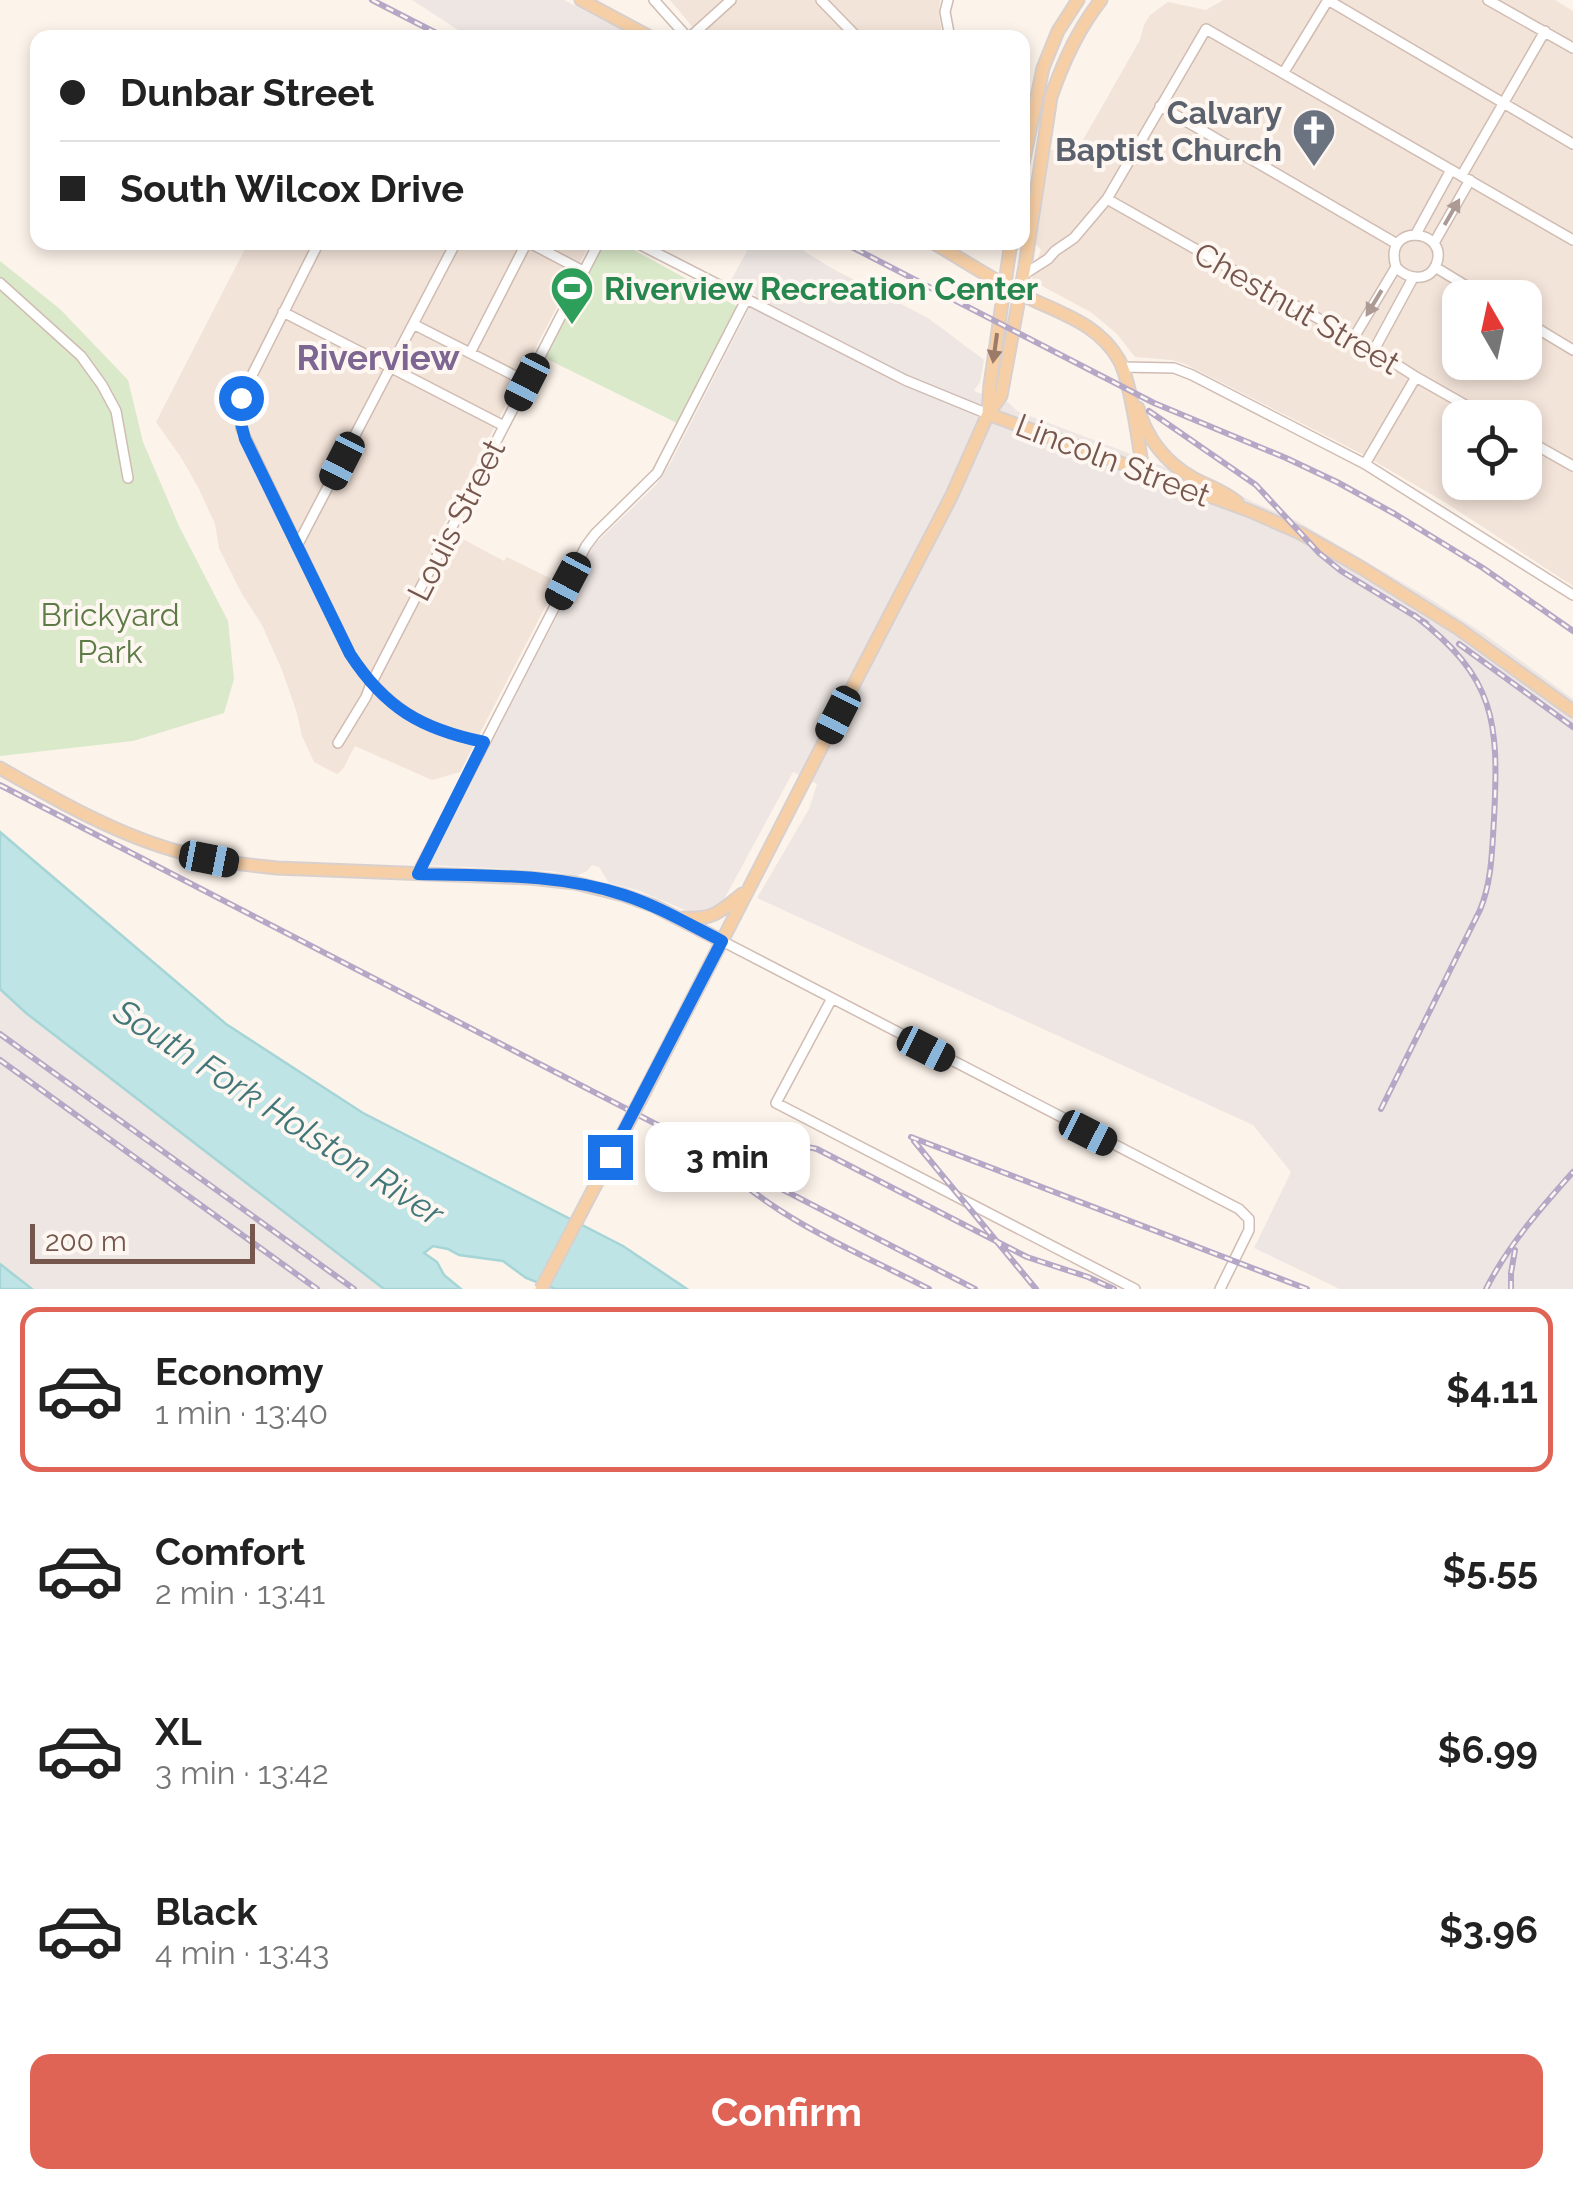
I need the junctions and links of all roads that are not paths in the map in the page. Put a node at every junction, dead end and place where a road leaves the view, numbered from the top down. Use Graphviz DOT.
graph roads {
  1 [pos="581,0"];
  2 [pos="654,0"];
  3 [pos="731,0"];
  4 [pos="821,0"];
  5 [pos="948,0"];
  6 [pos="1078,0"];
  7 [pos="1101,0"];
  8 [pos="1328,0"];
  9 [pos="1488,0"];
  10 [pos="637,30"];
  11 [pos="681,30"];
  12 [pos="697,30"];
  13 [pos="850,30"];
  14 [pos="949,30"];
  15 [pos="1545,32"];
  16 [pos="1056,36"];
  17 [pos="1072,47"];
  18 [pos="1573,48"];
  19 [pos="1284,72"];
  20 [pos="1503,104"];
  21 [pos="1160,106"];
  22 [pos="1030,128"];
  23 [pos="1573,144"];
  24 [pos="1030,162"];
  25 [pos="1040,166"];
  26 [pos="1451,170"];
  27 [pos="1466,178"];
  28 [pos="1107,199"];
  29 [pos="1030,231"];
  30 [pos="1416,234"];
  31 [pos="1573,240"];
  32 [pos="1397,244"];
  33 [pos="1434,244"];
  34 [pos="1030,246"];
  35 [pos="316,250"];
  36 [pos="452,250"];
  37 [pos="524,250"];
  38 [pos="543,250"];
  39 [pos="594,250"];
  40 [pos="650,250"];
  41 [pos="946,250"];
  42 [pos="1010,250"];
  43 [pos="1027,250"];
  44 [pos="1055,250"];
  45 [pos="1396,267"];
  46 [pos="1434,267"];
  47 [pos="584,271"];
  48 [pos="1023,275"];
  49 [pos="1412,278"];
  50 [pos="1456,280"];
  51 [pos="0,283"];
  52 [pos="1004,283"];
  53 [pos="1020,293"];
  54 [pos="746,300"];
  55 [pos="283,312"];
  56 [pos="414,324"];
  57 [pos="1542,331"];
  58 [pos="1352,339"];
  59 [pos="1374,350"];
  60 [pos="1573,350"];
  61 [pos="470,353"];
  62 [pos="1122,367"];
  63 [pos="390,369"];
  64 [pos="1416,377"];
  65 [pos="527,382"];
  66 [pos="1456,400"];
  67 [pos="988,414"];
  68 [pos="504,426"];
  69 [pos="1542,448"];
  70 [pos="1364,464"];
  71 [pos="1573,466"];
  72 [pos="1143,472"];
  73 [pos="128,478"];
  74 [pos="1250,511"];
  75 [pos="298,546"];
  76 [pos="1573,595"];
  77 [pos="371,684"];
  78 [pos="1573,710"];
  79 [pos="484,742"];
  80 [pos="338,743"];
  81 [pos="0,768"];
  82 [pos="418,874"];
  83 [pos="749,888"];
  84 [pos="674,917"];
  85 [pos="722,941"];
  86 [pos="830,1000"];
  87 [pos="542,1289"];
  88 [pos="1136,1289"];
  89 [pos="1220,1289"];
  1 -- 10 [label="main road"];
  2 -- 11 [label="street"];
  3 -- 12 [label="street"];
  4 -- 13 [label="street"];
  5 -- 14 [label="street"];
  6 -- 16 [label="main road"];
  7 -- 17 [label="main road"];
  8 -- 19 [label="street"];
  8 -- 20 [label="street"];
  9 -- 15 [label="street"];
  15 -- 18 [label="street"];
  15 -- 20 [label="street"];
  16 -- 17 [label="main road"];
  16 -- 22 [label="main road"];
  17 -- 25 [label="main road"];
  19 -- 21 [label="street"];
  19 -- 26 [label="street"];
  20 -- 23 [label="street"];
  20 -- 27 [label="street"];
  21 -- 28 [label="street"];
  21 -- 32 [label="street"];
  24 -- 25 [label="main road"];
  25 -- 29 [label="main road"];
  26 -- 27 [label="street"];
  26 -- 30 [label="street"];
  27 -- 31 [label="street"];
  33 -- 27 [label="street, one-way"];
  28 -- 44 [label="street"];
  28 -- 58 [label="street, Chestnut Street"];
  30 -- 32 [label="street"];
  30 -- 33 [label="street"];
  32 -- 45 [label="street"];
  33 -- 46 [label="street"];
  34 -- 44 [label="street"];
  35 -- 55 [label="street"];
  36 -- 56 [label="street"];
  37 -- 61 [label="street"];
  38 -- 47 [label="street"];
  39 -- 47 [label="street, Louis Street"];
  40 -- 54 [label="street, Lincoln Street"];
  41 -- 52 [label="main road"];
  42 -- 52 [label="main road"];
  43 -- 48 [label="main road"];
  44 -- 48 [label="street"];
  45 -- 49 [label="street"];
  45 -- 58 [label="street, one-way"];
  46 -- 49 [label="street"];
  46 -- 50 [label="street"];
  47 -- 65 [label="street, Louis Street"];
  48 -- 53 [label="main road"];
  49 -- 59 [label="street"];
  51 -- 73 [label="street"];
  52 -- 53 [label="main road"];
  52 -- 67 [label="main road, one-way"];
  53 -- 62 [label="main road"];
  53 -- 67 [label="main road"];
  54 -- 67 [label="street, Lincoln Street"];
  54 -- 79 [label="street"];
  55 -- 63 [label="street"];
  55 -- 75 [label="street"];
  56 -- 61 [label="street"];
  56 -- 63 [label="street"];
  57 -- 60 [label="street"];
  58 -- 59 [label="street, Chestnut Street"];
  59 -- 64 [label="street, Chestnut Street"];
  61 -- 65 [label="street"];
  62 -- 70 [label="street"];
  62 -- 72 [label="main road"];
  62 -- 74 [label="main road"];
  63 -- 68 [label="street"];
  63 -- 75 [label="street"];
  64 -- 66 [label="street, Chestnut Street"];
  64 -- 70 [label="street"];
  65 -- 68 [label="street, Louis Street"];
  67 -- 72 [label="main road, Lincoln Street"];
  67 -- 83 [label="main road"];
  68 -- 77 [label="street, Louis Street"];
  69 -- 71 [label="street"];
  70 -- 76 [label="street"];
  72 -- 74 [label="main road, Lincoln Street"];
  74 -- 78 [label="main road, Lincoln Street"];
  75 -- 77 [label="street"];
  77 -- 79 [label="street"];
  77 -- 80 [label="street, Louis Street"];
  79 -- 82 [label="street"];
  81 -- 82 [label="main road"];
  82 -- 84 [label="main road"];
  83 -- 84 [label="main road"];
  83 -- 85 [label="main road"];
  84 -- 85 [label="main road"];
  85 -- 86 [label="street"];
  85 -- 87 [label="main road, bridge"];
  86 -- 88 [label="street"];
  86 -- 89 [label="street"];
}
